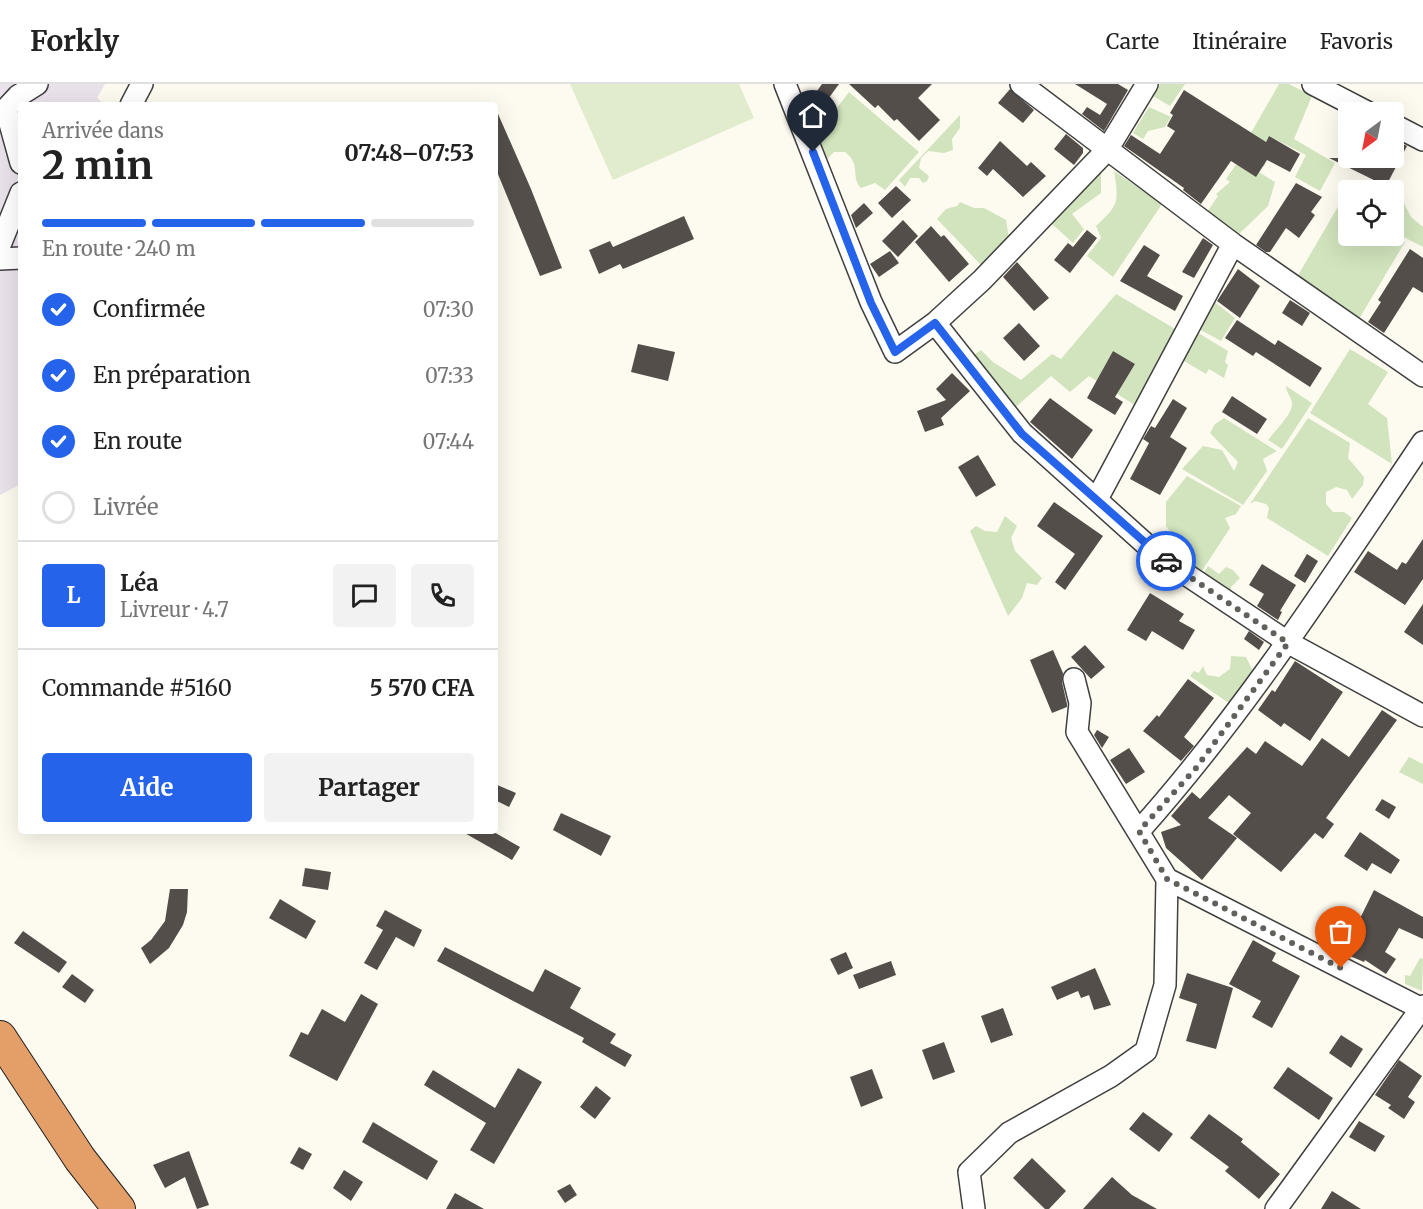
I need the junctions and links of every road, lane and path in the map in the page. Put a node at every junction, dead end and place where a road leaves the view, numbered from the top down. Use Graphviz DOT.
graph roads {
  1 [pos="37,84"];
  2 [pos="142,84"];
  3 [pos="785,84"];
  4 [pos="1021,84"];
  5 [pos="1147,84"];
  6 [pos="1313,84"];
  7 [pos="133,102"];
  8 [pos="1348,102"];
  9 [pos="3,110"];
  10 [pos="1404,131"];
  11 [pos="1423,140"];
  12 [pos="1107,150"];
  13 [pos="18,154"];
  14 [pos="18,200"];
  15 [pos="1233,244"];
  16 [pos="0,245"];
  17 [pos="18,258"];
  18 [pos="0,260"];
  19 [pos="935,323"];
  20 [pos="1423,376"];
  21 [pos="1423,442"];
  22 [pos="1097,499"];
  23 [pos="1288,643"];
  24 [pos="1074,679"];
  25 [pos="1423,716"];
  26 [pos="1139,831"];
  27 [pos="1167,879"];
  28 [pos="1422,1007"];
  29 [pos="0,1037"];
  30 [pos="0,1073"];
  31 [pos="91,1209"];
  32 [pos="119,1209"];
  33 [pos="974,1209"];
  34 [pos="1276,1209"];
  1 -- 9 [label="street"];
  2 -- 7 [label="street"];
  3 -- 19 [label="street"];
  4 -- 12 [label="street"];
  5 -- 12 [label="street"];
  6 -- 8 [label="street"];
  9 -- 13 [label="street"];
  10 -- 11 [label="street"];
  12 -- 15 [label="street"];
  12 -- 19 [label="street"];
  14 -- 16 [label="street"];
  15 -- 20 [label="street"];
  15 -- 22 [label="street"];
  17 -- 18 [label="street"];
  19 -- 22 [label="street"];
  21 -- 23 [label="street"];
  22 -- 23 [label="street"];
  23 -- 25 [label="street"];
  23 -- 26 [label="street"];
  24 -- 26 [label="street"];
  26 -- 27 [label="street"];
  27 -- 28 [label="street"];
  27 -- 33 [label="street"];
  28 -- 34 [label="street"];
  29 -- 32 [label="highway"];
  30 -- 31 [label="highway"];
}
